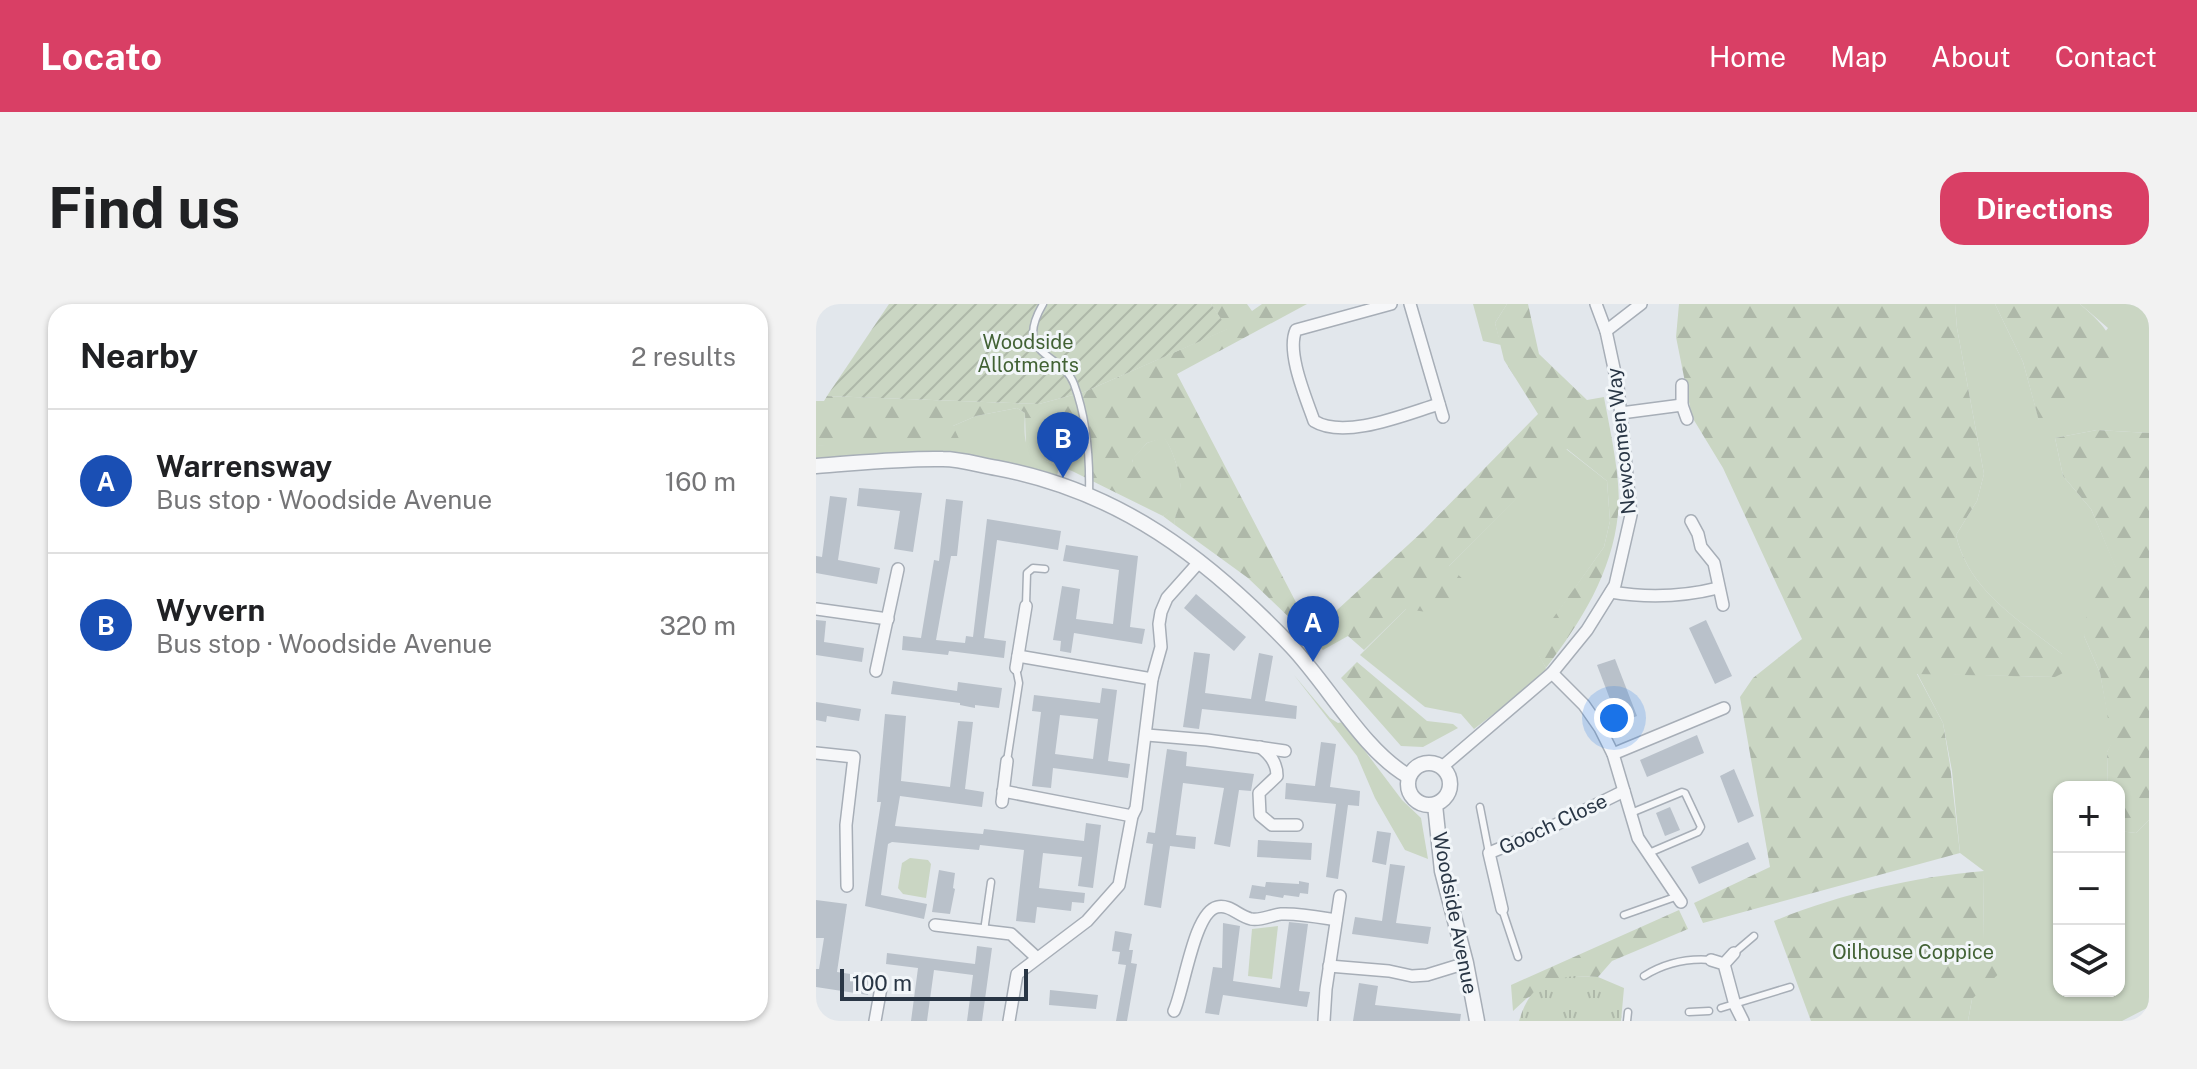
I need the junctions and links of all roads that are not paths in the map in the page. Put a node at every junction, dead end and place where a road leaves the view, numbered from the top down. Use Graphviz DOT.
graph roads {
  1 [pos="1043,304"];
  2 [pos="1391,304"];
  3 [pos="1410,304"];
  4 [pos="1596,304"];
  5 [pos="1641,304"];
  6 [pos="1606,331"];
  7 [pos="1682,385"];
  8 [pos="1439,404"];
  9 [pos="1682,405"];
  10 [pos="1621,413"];
  11 [pos="1443,417"];
  12 [pos="1687,419"];
  13 [pos="816,466"];
  14 [pos="1089,494"];
  15 [pos="1691,521"];
  16 [pos="1711,527"];
  17 [pos="1698,534"];
  18 [pos="1200,561"];
  19 [pos="898,569"];
  20 [pos="1045,569"];
  21 [pos="1718,588"];
  22 [pos="1611,592"];
  23 [pos="1723,605"];
  24 [pos="1026,606"];
  25 [pos="816,609"];
  26 [pos="888,619"];
  27 [pos="1017,662"];
  28 [pos="876,671"];
  29 [pos="1552,673"];
  30 [pos="1152,679"];
  31 [pos="1724,708"];
  32 [pos="1147,735"];
  33 [pos="1260,746"];
  34 [pos="1285,751"];
  35 [pos="816,753"];
  36 [pos="1613,754"];
  37 [pos="1007,761"];
  38 [pos="1442,767"];
  39 [pos="1408,776"];
  40 [pos="1624,791"];
  41 [pos="1435,805"];
  42 [pos="1480,807"];
  43 [pos="1631,813"];
  44 [pos="1132,816"];
  45 [pos="1297,825"];
  46 [pos="1489,853"];
  47 [pos="1648,853"];
  48 [pos="991,882"];
  49 [pos="847,886"];
  50 [pos="1340,896"];
  51 [pos="1680,899"];
  52 [pos="1502,909"];
  53 [pos="1624,915"];
  54 [pos="1336,920"];
  55 [pos="935,925"];
  56 [pos="984,931"];
  57 [pos="1754,936"];
  58 [pos="1734,953"];
  59 [pos="1036,957"];
  60 [pos="1518,957"];
  61 [pos="1711,960"];
  62 [pos="1466,963"];
  63 [pos="1724,964"];
  64 [pos="1329,966"];
  65 [pos="1644,976"];
  66 [pos="882,982"];
  67 [pos="1790,987"];
  68 [pos="1735,1005"];
  69 [pos="1721,1008"];
  70 [pos="1174,1011"];
  71 [pos="1709,1011"];
  72 [pos="1628,1012"];
  73 [pos="1689,1012"];
  74 [pos="875,1021"];
  75 [pos="1009,1021"];
  76 [pos="1324,1021"];
  77 [pos="1477,1021"];
  78 [pos="1627,1021"];
  79 [pos="1743,1021"];
  1 -- 14 [label="lane"];
  2 -- 8 [label="street"];
  3 -- 8 [label="street"];
  4 -- 6 [label="street, Newcomen Way"];
  5 -- 6 [label="street"];
  6 -- 10 [label="street, Newcomen Way"];
  7 -- 9 [label="street"];
  8 -- 11 [label="street"];
  9 -- 10 [label="street"];
  9 -- 12 [label="street"];
  10 -- 22 [label="street, Newcomen Way"];
  13 -- 14 [label="street, Woodside Avenue"];
  14 -- 18 [label="street, Woodside Avenue"];
  15 -- 17 [label="street"];
  16 -- 17 [label="street"];
  17 -- 21 [label="street"];
  18 -- 30 [label="street"];
  18 -- 39 [label="street, Woodside Avenue"];
  19 -- 26 [label="street"];
  20 -- 24 [label="lane"];
  21 -- 22 [label="street"];
  21 -- 23 [label="street"];
  22 -- 29 [label="street, Newcomen Way"];
  24 -- 27 [label="street"];
  25 -- 26 [label="street"];
  26 -- 28 [label="street"];
  27 -- 30 [label="street"];
  27 -- 37 [label="lane"];
  29 -- 36 [label="street"];
  29 -- 38 [label="street, Newcomen Way"];
  30 -- 32 [label="street"];
  31 -- 36 [label="street"];
  32 -- 33 [label="street"];
  32 -- 44 [label="street"];
  33 -- 34 [label="street"];
  33 -- 45 [label="street"];
  35 -- 49 [label="street"];
  36 -- 40 [label="street"];
  37 -- 44 [label="street"];
  38 -- 39 [label="street"];
  38 -- 41 [label="street, Woodside Avenue"];
  39 -- 41 [label="street, Woodside Avenue"];
  40 -- 43 [label="street"];
  40 -- 46 [label="street, Gooch Close"];
  41 -- 62 [label="street, Woodside Avenue"];
  42 -- 46 [label="lane"];
  43 -- 47 [label="street"];
  43 -- 47 [label="lane"];
  44 -- 59 [label="street"];
  46 -- 52 [label="street, Gooch Close"];
  47 -- 51 [label="street"];
  48 -- 56 [label="lane"];
  50 -- 54 [label="street"];
  51 -- 53 [label="lane"];
  52 -- 60 [label="lane"];
  54 -- 64 [label="street"];
  54 -- 70 [label="street"];
  55 -- 56 [label="street"];
  56 -- 59 [label="street"];
  57 -- 58 [label="lane"];
  58 -- 63 [label="street"];
  59 -- 75 [label="street"];
  61 -- 63 [label="street"];
  61 -- 65 [label="lane"];
  62 -- 64 [label="street"];
  62 -- 77 [label="street, Woodside Avenue"];
  63 -- 68 [label="street"];
  64 -- 76 [label="street"];
  66 -- 74 [label="street"];
  67 -- 68 [label="lane"];
  68 -- 69 [label="lane"];
  68 -- 79 [label="street"];
  71 -- 73 [label="lane"];
  72 -- 78 [label="lane"];
}
